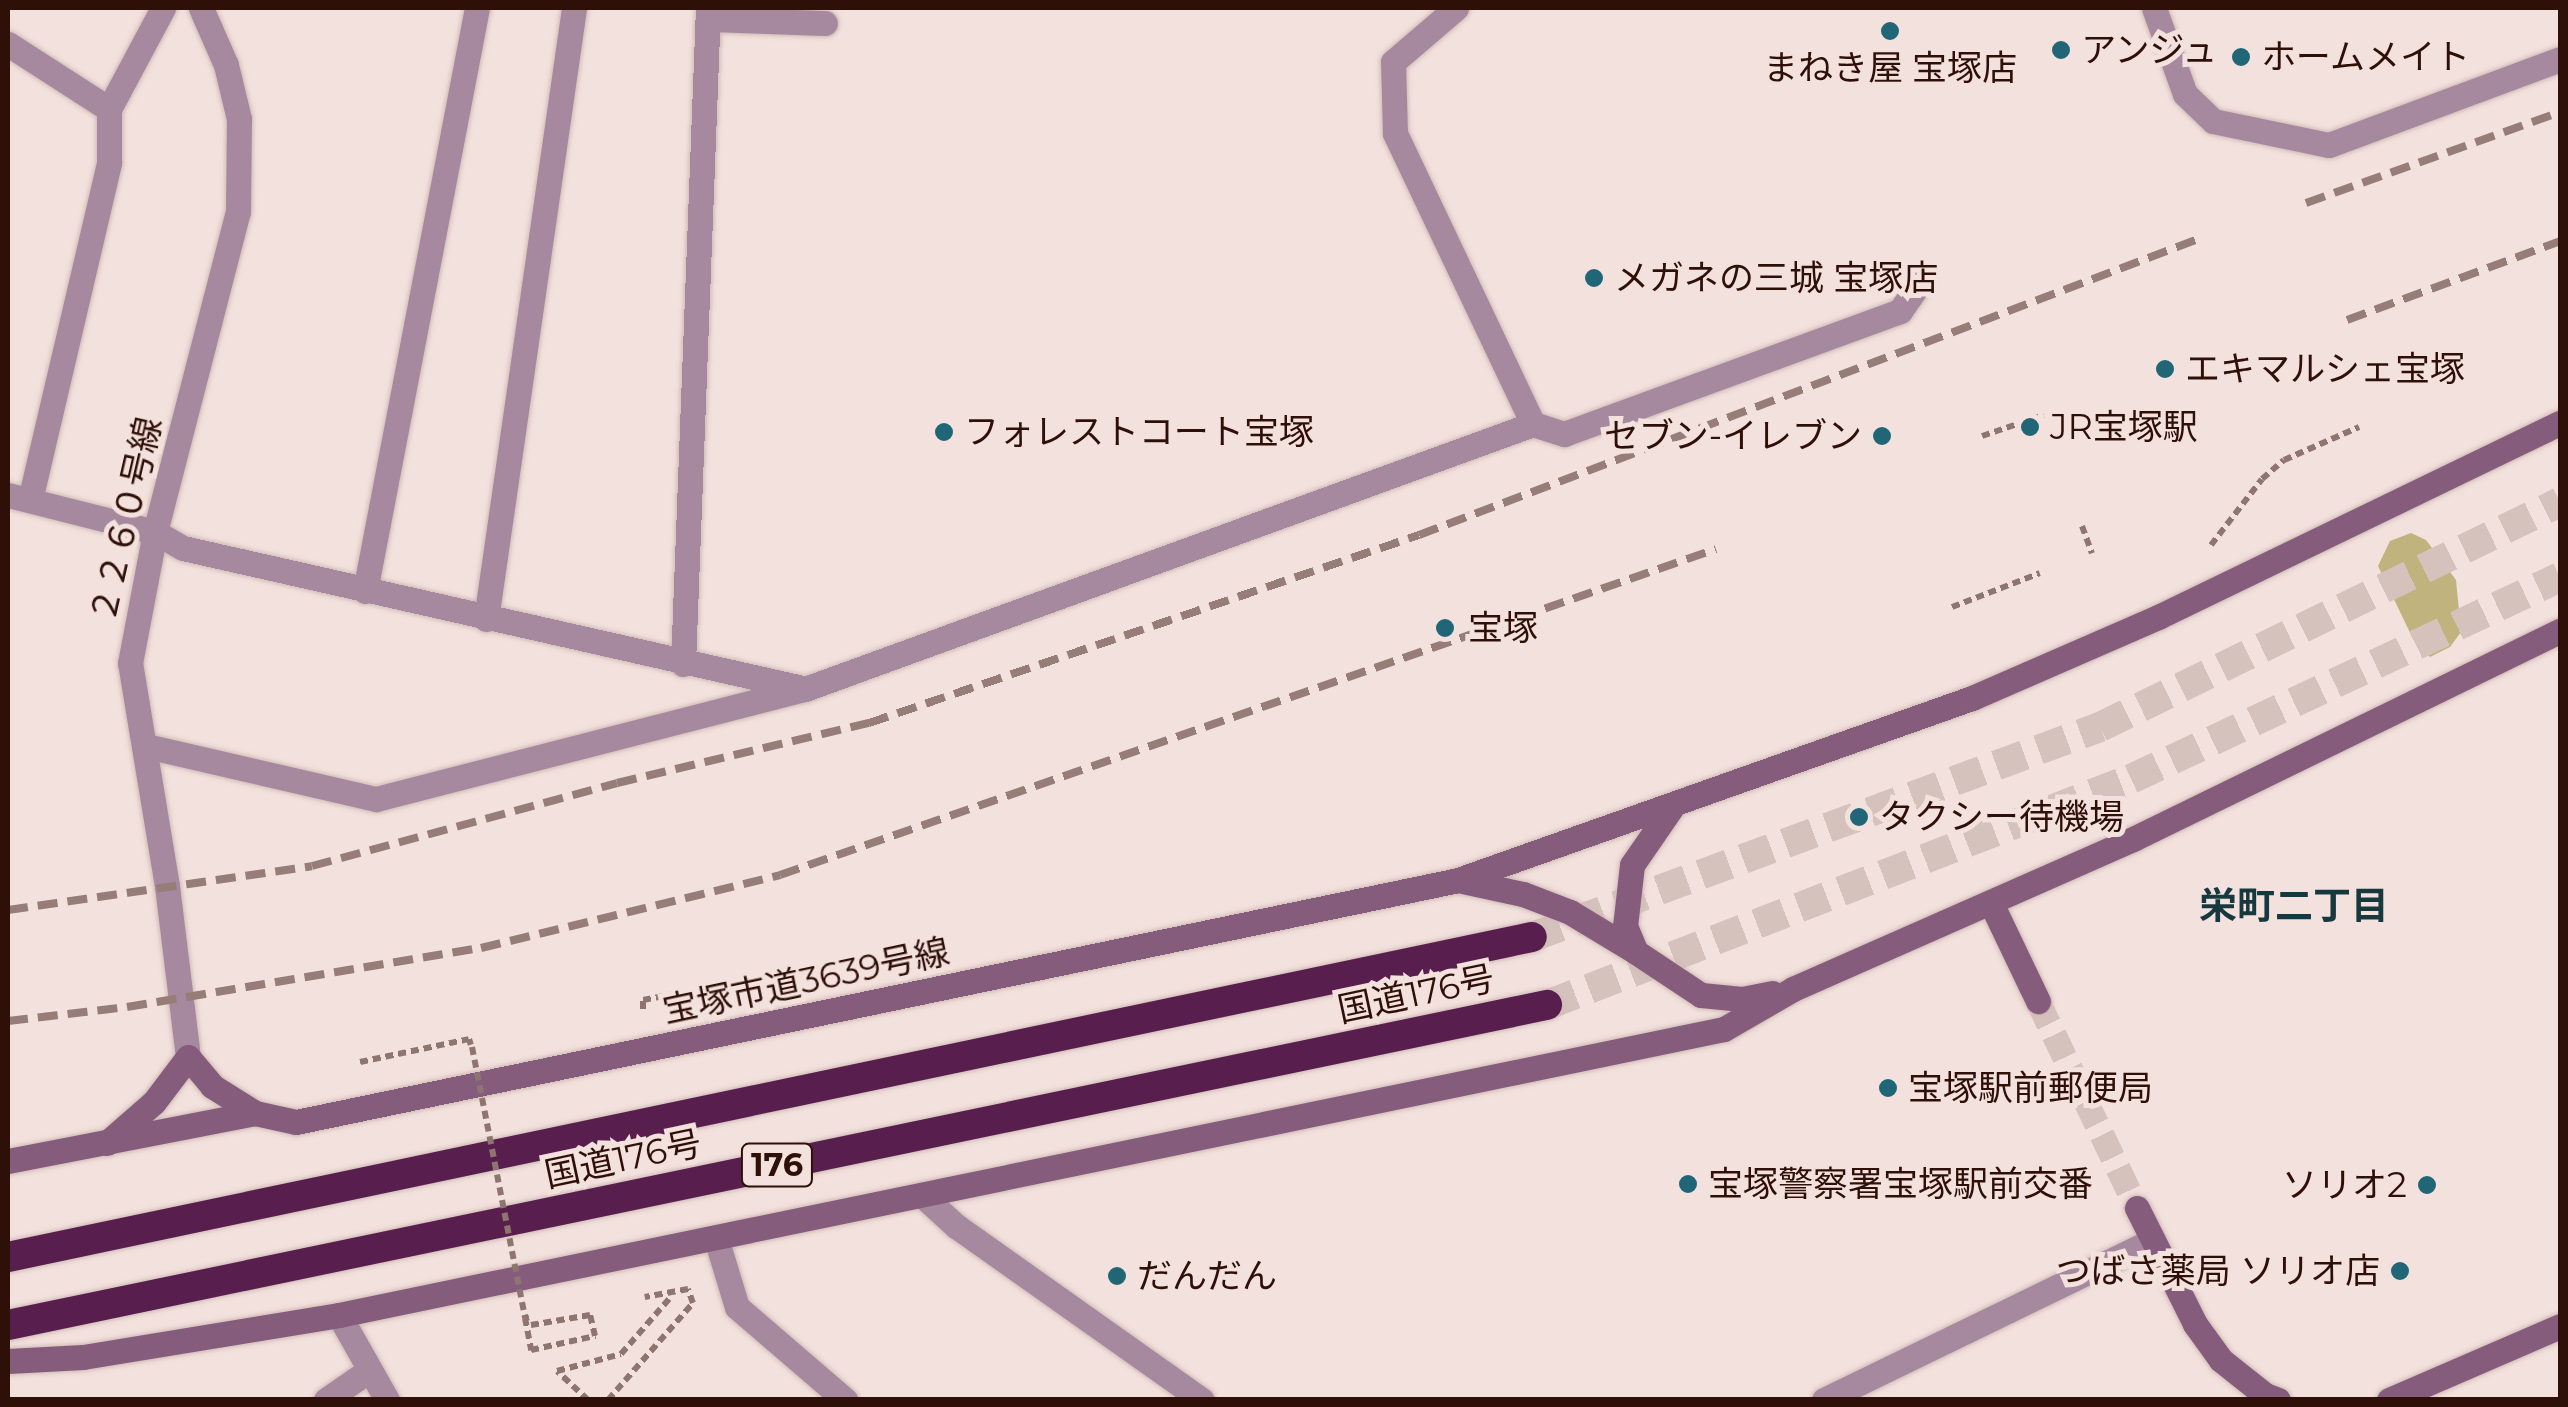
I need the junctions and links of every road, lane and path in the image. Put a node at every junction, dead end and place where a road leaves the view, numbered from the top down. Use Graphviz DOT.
graph roads {
  1 [pos="163,8"];
  2 [pos="201,8"];
  3 [pos="477,8"];
  4 [pos="574,8"];
  5 [pos="1456,8"];
  6 [pos="2154,8"];
  7 [pos="708,14"];
  8 [pos="826,23"];
  9 [pos="8,44"];
  10 [pos="2560,59"];
  11 [pos="109,109"];
  12 [pos="1921,281"];
  13 [pos="2044,415"];
  14 [pos="2560,422"];
  15 [pos="1532,424"];
  16 [pos="2359,427"];
  17 [pos="1982,436"];
  18 [pos="19,497"];
  19 [pos="2082,526"];
  20 [pos="155,532"];
  21 [pos="2092,553"];
  22 [pos="2204,554"];
  23 [pos="2040,573"];
  24 [pos="365,591"];
  25 [pos="1952,607"];
  26 [pos="486,620"];
  27 [pos="2560,631"];
  28 [pos="682,664"];
  29 [pos="805,689"];
  30 [pos="146,746"];
  31 [pos="1672,807"];
  32 [pos="1458,880"];
  33 [pos="1991,903"];
  34 [pos="1532,937"];
  35 [pos="1636,952"];
  36 [pos="1793,989"];
  37 [pos="2038,1001"];
  38 [pos="1547,1005"];
  39 [pos="188,1056"];
  40 [pos="360,1062"];
  41 [pos="255,1113"];
  42 [pos="107,1142"];
  43 [pos="8,1161"];
  44 [pos="923,1196"];
  45 [pos="2137,1208"];
  46 [pos="716,1238"];
  47 [pos="2151,1241"];
  48 [pos="8,1257"];
  49 [pos="634,1299"];
  50 [pos="669,1299"];
  51 [pos="598,1305"];
  52 [pos="339,1315"];
  53 [pos="528,1321"];
  54 [pos="8,1325"];
  55 [pos="2560,1326"];
  56 [pos="8,1361"];
  57 [pos="368,1371"];
  58 [pos="326,1400"];
  59 [pos="387,1400"];
  60 [pos="588,1400"];
  61 [pos="608,1400"];
  62 [pos="844,1400"];
  63 [pos="1202,1400"];
  64 [pos="1824,1400"];
  65 [pos="2278,1400"];
  66 [pos="2388,1400"];
  1 -- 11 [label="street"];
  2 -- 20 [label="street, ２２６０号線"];
  3 -- 24 [label="street"];
  4 -- 26 [label="street"];
  5 -- 15 [label="street"];
  6 -- 10 [label="street"];
  7 -- 8 [label="street"];
  7 -- 28 [label="street"];
  9 -- 11 [label="street"];
  11 -- 18 [label="street"];
  12 -- 15 [label="street"];
  13 -- 17 [label="path"];
  14 -- 31 [label="street, 宝塚市道3639号線"];
  15 -- 29 [label="street"];
  16 -- 22 [label="path"];
  18 -- 20 [label="street"];
  19 -- 21 [label="path"];
  20 -- 24 [label="street"];
  20 -- 30 [label="street, ２２６０号線"];
  23 -- 25 [label="path"];
  24 -- 26 [label="street"];
  26 -- 28 [label="street"];
  27 -- 33 [label="street"];
  28 -- 29 [label="street"];
  29 -- 30 [label="street"];
  30 -- 39 [label="street, ２２６０号線"];
  31 -- 32 [label="street, 宝塚市道3639号線"];
  31 -- 35 [label="street"];
  32 -- 35 [label="street"];
  32 -- 41 [label="street, 宝塚市道3639号線"];
  33 -- 36 [label="street"];
  33 -- 37 [label="street"];
  34 -- 48 [label="highway, 国道176号 / 176"];
  35 -- 36 [label="street"];
  36 -- 44 [label="street"];
  38 -- 54 [label="highway, 国道176号 / 176"];
  39 -- 41 [label="street, 宝塚市道3639号線"];
  39 -- 42 [label="street"];
  40 -- 53 [label="path, bridge"];
  41 -- 42 [label="street"];
  42 -- 43 [label="street"];
  44 -- 46 [label="street"];
  44 -- 63 [label="street"];
  45 -- 47 [label="street"];
  46 -- 52 [label="street"];
  46 -- 62 [label="street"];
  47 -- 64 [label="street"];
  47 -- 65 [label="street"];
  49 -- 61 [label="path"];
  50 -- 60 [label="path"];
  51 -- 53 [label="path"];
  52 -- 56 [label="street"];
  52 -- 57 [label="street"];
  53 -- 53 [label="path"];
  55 -- 66 [label="street"];
  57 -- 58 [label="street"];
  57 -- 59 [label="street"];
}
